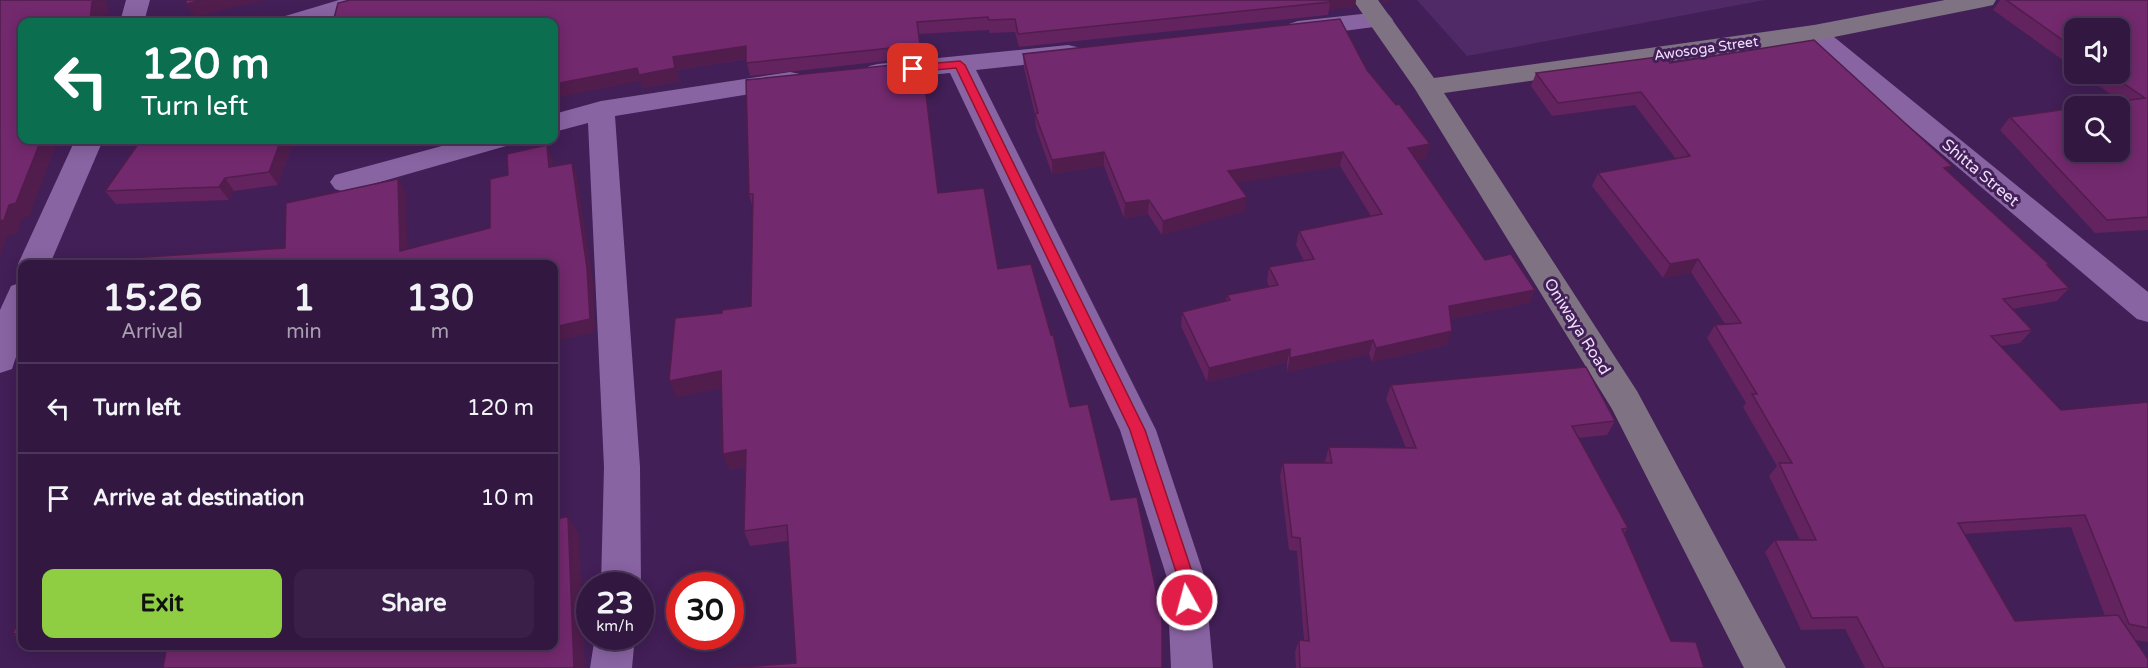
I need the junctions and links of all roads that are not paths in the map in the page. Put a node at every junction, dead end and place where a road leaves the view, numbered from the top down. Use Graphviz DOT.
graph roads {
  1 [pos="138,0"];
  2 [pos="366,0"];
  3 [pos="1984,0"];
  4 [pos="1373,10"];
  5 [pos="133,18"];
  6 [pos="305,18"];
  7 [pos="1275,31"];
  8 [pos="1814,33"];
  9 [pos="1088,51"];
  10 [pos="960,65"];
  11 [pos="855,74"];
  12 [pos="820,77"];
  13 [pos="1427,87"];
  14 [pos="601,110"];
  15 [pos="558,122"];
  16 [pos="87,144"];
  17 [pos="481,144"];
  18 [pos="345,182"];
  19 [pos="36,260"];
  20 [pos="18,305"];
  21 [pos="2148,310"];
  22 [pos="0,360"];
  23 [pos="621,572"];
  24 [pos="613,650"];
  25 [pos="611,668"];
  26 [pos="1192,668"];
  27 [pos="1765,668"];
  1 -- 5 [label="street"];
  2 -- 6 [label="street"];
  3 -- 8 [label="main road, Awosoga Street"];
  4 -- 7 [label="street"];
  4 -- 13 [label="main road, Oniwaya Road"];
  8 -- 13 [label="main road, Awosoga Street"];
  8 -- 21 [label="street, Shitta Street"];
  9 -- 10 [label="street"];
  10 -- 11 [label="street"];
  10 -- 26 [label="street"];
  12 -- 14 [label="street"];
  13 -- 27 [label="main road, Oniwaya Road"];
  14 -- 15 [label="street"];
  14 -- 23 [label="street"];
  16 -- 19 [label="street"];
  17 -- 18 [label="street"];
  20 -- 22 [label="street"];
  24 -- 25 [label="street"];
}
